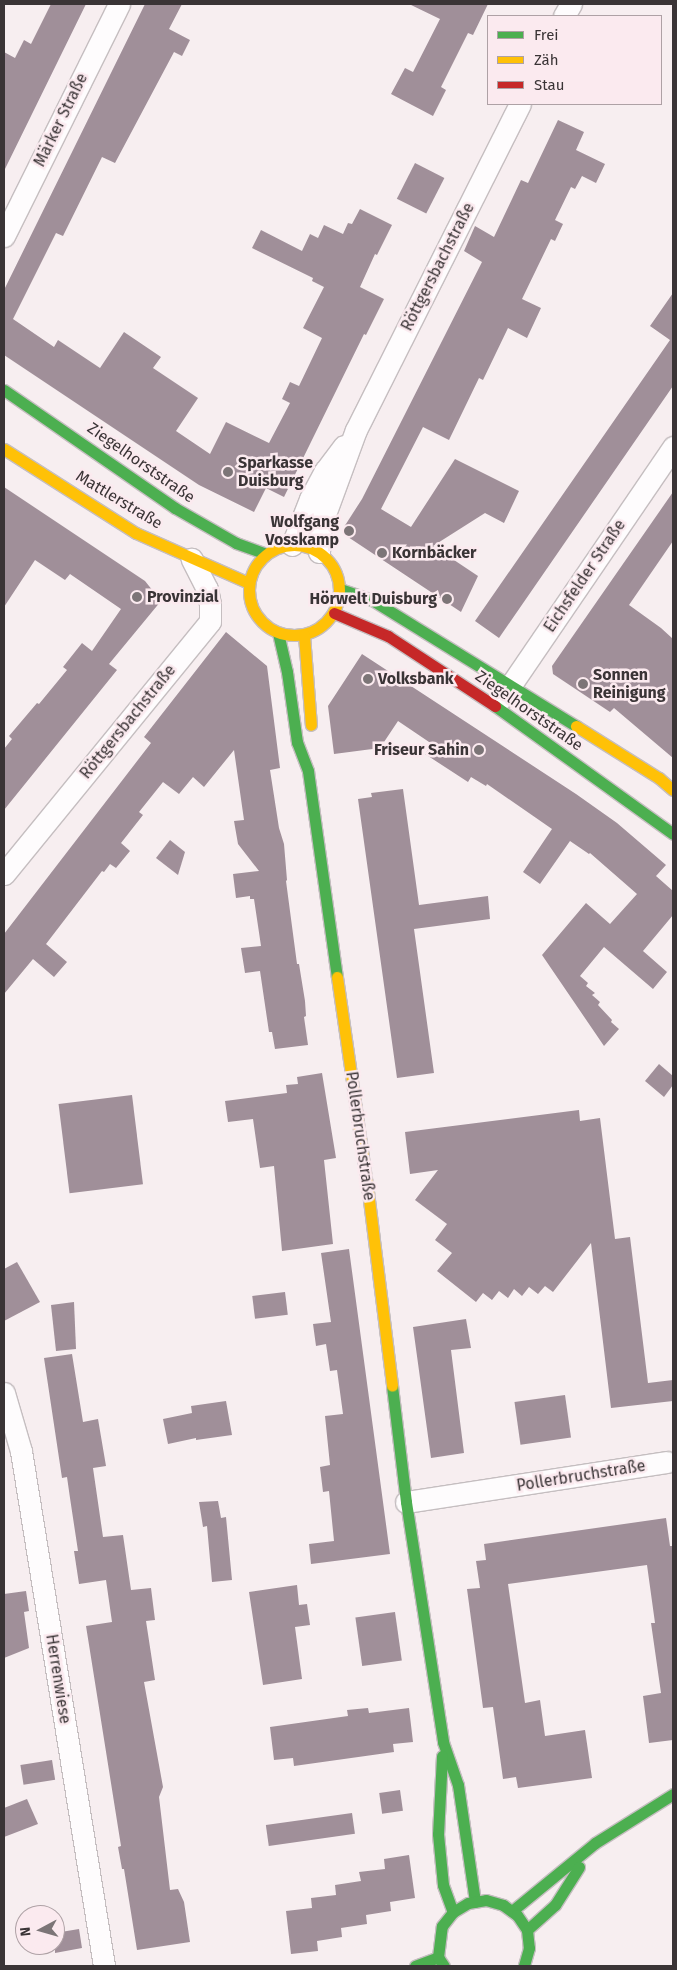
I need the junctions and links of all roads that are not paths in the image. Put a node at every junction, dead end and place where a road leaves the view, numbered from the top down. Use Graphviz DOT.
graph roads {
  1 [pos="119,4"];
  2 [pos="571,4"];
  3 [pos="565,15"];
  4 [pos="519,105"];
  5 [pos="4,236"];
  6 [pos="4,390"];
  7 [pos="356,430"];
  8 [pos="673,447"];
  9 [pos="4,448"];
  10 [pos="292,545"];
  11 [pos="319,552"];
  12 [pos="266,554"];
  13 [pos="192,559"];
  14 [pos="248,583"];
  15 [pos="340,589"];
  16 [pos="334,613"];
  17 [pos="278,633"];
  18 [pos="304,635"];
  19 [pos="510,686"];
  20 [pos="496,706"];
  21 [pos="308,771"];
  22 [pos="673,790"];
  23 [pos="673,834"];
  24 [pos="4,874"];
  25 [pos="4,1393"];
  26 [pos="666,1462"];
  27 [pos="406,1502"];
  28 [pos="443,1742"];
  29 [pos="673,1794"];
  30 [pos="595,1843"];
  31 [pos="475,1902"];
  32 [pos="512,1911"];
  33 [pos="453,1912"];
  34 [pos="526,1930"];
  35 [pos="441,1961"];
  36 [pos="104,1966"];
  37 [pos="415,1966"];
  38 [pos="524,1966"];
  1 -- 5 [label="street, Märker Straße"];
  2 -- 3 [label="street"];
  4 -- 7 [label="street, Röttgersbachstraße"];
  6 -- 12 [label="street, Ziegelhorststraße"];
  7 -- 10 [label="street, Röttgersbachstraße"];
  7 -- 11 [label="street, Röttgersbachstraße"];
  8 -- 19 [label="street, Eichsfelder Straße"];
  9 -- 13 [label="street, Mattlerstraße"];
  10 -- 11 [label="street"];
  10 -- 12 [label="street"];
  11 -- 15 [label="street"];
  12 -- 14 [label="street"];
  13 -- 14 [label="street, Mattlerstraße"];
  13 -- 24 [label="street, Röttgersbachstraße"];
  14 -- 17 [label="street"];
  15 -- 16 [label="street"];
  15 -- 19 [label="street, Ziegelhorststraße"];
  16 -- 18 [label="street"];
  16 -- 20 [label="street, Ziegelhorststraße"];
  17 -- 18 [label="street"];
  17 -- 21 [label="street, Pollerbruchstraße"];
  18 -- 21 [label="street, Pollerbruchstraße"];
  19 -- 20 [label="street, Eichsfelder Straße"];
  19 -- 22 [label="street, Ziegelhorststraße"];
  20 -- 23 [label="street, Ziegelhorststraße"];
  21 -- 27 [label="street, Pollerbruchstraße"];
  25 -- 36 [label="street, Herrenwiese"];
  26 -- 27 [label="street, Pollerbruchstraße"];
  27 -- 28 [label="street, Pollerbruchstraße"];
  28 -- 31 [label="street, Pollerbruchstraße"];
  28 -- 33 [label="street, Pollerbruchstraße"];
  29 -- 30 [label="street"];
  30 -- 32 [label="street"];
  30 -- 34 [label="street"];
  31 -- 32 [label="street"];
  31 -- 33 [label="street"];
  32 -- 34 [label="street"];
  33 -- 35 [label="street"];
  34 -- 38 [label="street"];
  35 -- 37 [label="street"];
}
